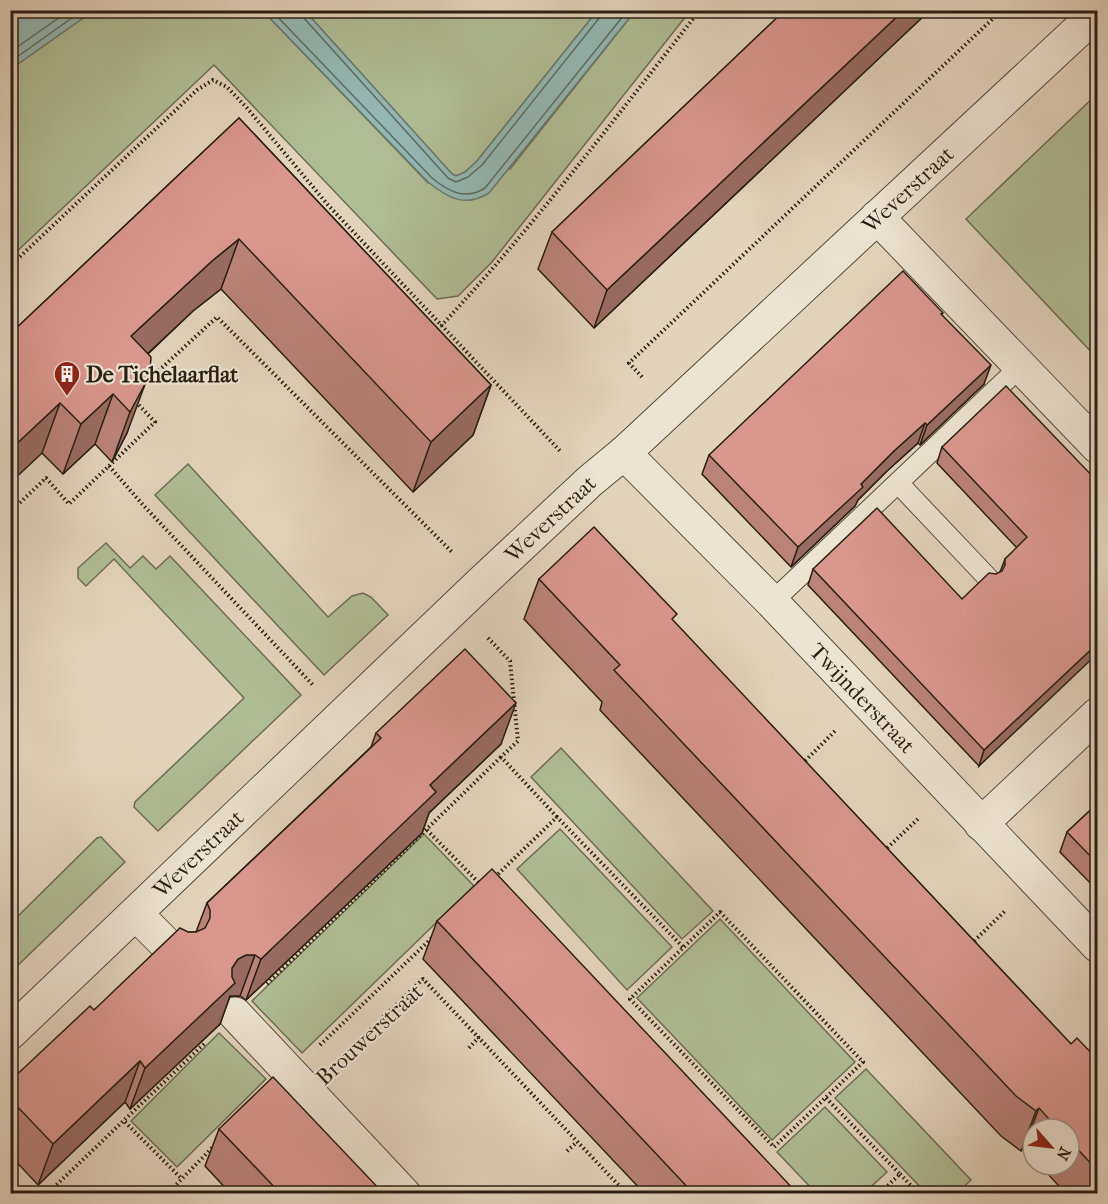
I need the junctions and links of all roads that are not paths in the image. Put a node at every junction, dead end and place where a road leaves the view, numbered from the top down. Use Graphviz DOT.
graph roads {
  1 [pos="1098,12"];
  2 [pos="878,217"];
  3 [pos="1021,366"];
  4 [pos="1098,447"];
  5 [pos="624,453"];
  6 [pos="898,483"];
  7 [pos="988,578"];
  8 [pos="772,602"];
  9 [pos="1098,714"];
  10 [pos="981,824"];
  11 [pos="136,914"];
  12 [pos="1098,946"];
  13 [pos="177,955"];
  14 [pos="235,1014"];
  15 [pos="10,1033"];
  16 [pos="404,1194"];
  1 -- 2 [label="street, Weverstraat"];
  2 -- 3 [label="street"];
  2 -- 5 [label="street, Weverstraat"];
  3 -- 4 [label="street"];
  3 -- 6 [label="lane"];
  5 -- 8 [label="street, Twijnderstraat"];
  5 -- 11 [label="street, Weverstraat"];
  6 -- 7 [label="lane"];
  6 -- 8 [label="lane"];
  8 -- 10 [label="street, Twijnderstraat"];
  9 -- 10 [label="street"];
  10 -- 12 [label="street, Twijnderstraat"];
  11 -- 13 [label="street"];
  11 -- 15 [label="street, Weverstraat"];
  14 -- 16 [label="street, Brouwerstraat"];
}
